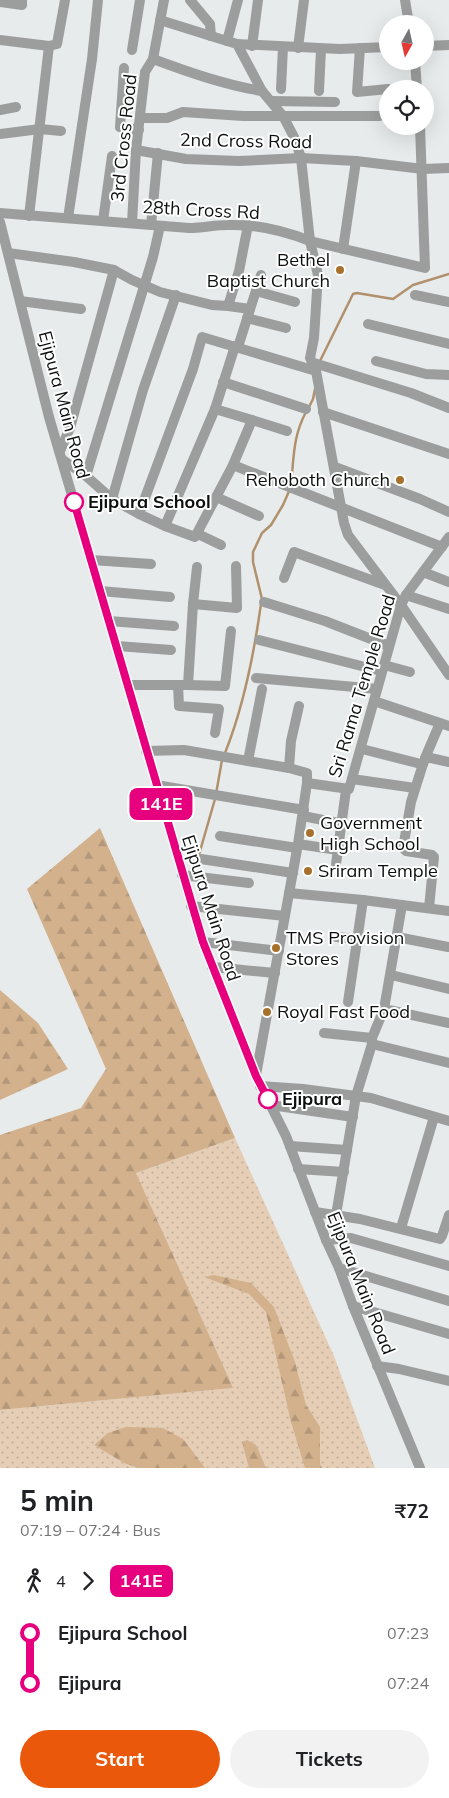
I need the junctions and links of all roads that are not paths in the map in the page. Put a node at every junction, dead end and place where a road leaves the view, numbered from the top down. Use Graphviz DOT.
graph roads {
  1 [pos="22,0"];
  2 [pos="65,0"];
  3 [pos="98,0"];
  4 [pos="140,0"];
  5 [pos="164,0"];
  6 [pos="190,0"];
  7 [pos="238,0"];
  8 [pos="258,0"];
  9 [pos="304,0"];
  10 [pos="405,0"];
  11 [pos="0,2"];
  12 [pos="408,15"];
  13 [pos="160,20"];
  14 [pos="211,36"];
  15 [pos="0,40"];
  16 [pos="232,42"];
  17 [pos="49,46"];
  18 [pos="252,46"];
  19 [pos="434,46"];
  20 [pos="449,46"];
  21 [pos="283,47"];
  22 [pos="379,47"];
  23 [pos="298,48"];
  24 [pos="360,48"];
  25 [pos="321,49"];
  26 [pos="132,50"];
  27 [pos="153,59"];
  28 [pos="124,68"];
  29 [pos="281,89"];
  30 [pos="379,90"];
  31 [pos="262,91"];
  32 [pos="319,91"];
  33 [pos="271,101"];
  34 [pos="335,102"];
  35 [pos="16,108"];
  36 [pos="0,110"];
  37 [pos="283,116"];
  38 [pos="379,116"];
  39 [pos="140,118"];
  40 [pos="40,129"];
  41 [pos="139,130"];
  42 [pos="61,131"];
  43 [pos="0,134"];
  44 [pos="421,135"];
  45 [pos="136,150"];
  46 [pos="158,153"];
  47 [pos="112,156"];
  48 [pos="301,158"];
  49 [pos="356,161"];
  50 [pos="449,168"];
  51 [pos="423,169"];
  52 [pos="0,213"];
  53 [pos="28,216"];
  54 [pos="68,218"];
  55 [pos="103,221"];
  56 [pos="0,222"];
  57 [pos="132,222"];
  58 [pos="248,225"];
  59 [pos="155,226"];
  60 [pos="310,241"];
  61 [pos="343,249"];
  62 [pos="8,253"];
  63 [pos="114,270"];
  64 [pos="261,275"];
  65 [pos="143,285"];
  66 [pos="256,291"];
  67 [pos="176,295"];
  68 [pos="415,295"];
  69 [pos="20,301"];
  70 [pos="295,302"];
  71 [pos="449,302"];
  72 [pos="228,306"];
  73 [pos="81,309"];
  74 [pos="248,314"];
  75 [pos="368,324"];
  76 [pos="286,328"];
  77 [pos="449,344"];
  78 [pos="236,346"];
  79 [pos="376,361"];
  80 [pos="315,367"];
  81 [pos="449,375"];
  82 [pos="224,382"];
  83 [pos="449,408"];
  84 [pos="214,409"];
  85 [pos="306,410"];
  86 [pos="323,412"];
  87 [pos="252,420"];
  88 [pos="287,432"];
  89 [pos="449,454"];
  90 [pos="62,456"];
  91 [pos="233,465"];
  92 [pos="335,467"];
  93 [pos="86,476"];
  94 [pos="216,497"];
  95 [pos="112,499"];
  96 [pos="341,506"];
  97 [pos="449,512"];
  98 [pos="139,514"];
  99 [pos="259,516"];
  100 [pos="165,526"];
  101 [pos="198,534"];
  102 [pos="449,537"];
  103 [pos="220,545"];
  104 [pos="442,546"];
  105 [pos="91,560"];
  106 [pos="151,564"];
  107 [pos="236,566"];
  108 [pos="197,567"];
  109 [pos="423,572"];
  110 [pos="284,578"];
  111 [pos="449,582"];
  112 [pos="386,585"];
  113 [pos="100,591"];
  114 [pos="170,597"];
  115 [pos="404,600"];
  116 [pos="264,602"];
  117 [pos="193,604"];
  118 [pos="449,609"];
  119 [pos="109,621"];
  120 [pos="174,626"];
  121 [pos="231,631"];
  122 [pos="259,640"];
  123 [pos="116,646"];
  124 [pos="389,646"];
  125 [pos="171,650"];
  126 [pos="383,668"];
  127 [pos="410,672"];
  128 [pos="449,675"];
  129 [pos="256,678"];
  130 [pos="127,685"];
  131 [pos="183,685"];
  132 [pos="262,689"];
  133 [pos="377,689"];
  134 [pos="374,701"];
  135 [pos="299,706"];
  136 [pos="444,725"];
  137 [pos="215,733"];
  138 [pos="362,749"];
  139 [pos="146,751"];
  140 [pos="248,761"];
  141 [pos="424,761"];
  142 [pos="449,762"];
  143 [pos="289,768"];
  144 [pos="352,779"];
  145 [pos="307,783"];
  146 [pos="156,785"];
  147 [pos="415,788"];
  148 [pos="346,790"];
  149 [pos="303,813"];
  150 [pos="342,824"];
  151 [pos="220,836"];
  152 [pos="298,846"];
  153 [pos="338,850"];
  154 [pos="201,860"];
  155 [pos="336,864"];
  156 [pos="293,873"];
  157 [pos="182,876"];
  158 [pos="249,883"];
  159 [pos="289,894"];
  160 [pos="363,900"];
  161 [pos="402,905"];
  162 [pos="191,906"];
  163 [pos="429,908"];
  164 [pos="449,911"];
  165 [pos="285,916"];
  166 [pos="336,937"];
  167 [pos="397,937"];
  168 [pos="357,939"];
  169 [pos="203,942"];
  170 [pos="448,947"];
  171 [pos="279,951"];
  172 [pos="212,967"];
  173 [pos="275,973"];
  174 [pos="391,974"];
  175 [pos="449,989"];
  176 [pos="348,1002"];
  177 [pos="384,1009"];
  178 [pos="449,1023"];
  179 [pos="324,1032"];
  180 [pos="372,1041"];
  181 [pos="449,1063"];
  182 [pos="258,1081"];
  183 [pos="356,1096"];
  184 [pos="271,1105"];
  185 [pos="353,1117"];
  186 [pos="434,1117"];
  187 [pos="448,1117"];
  188 [pos="290,1146"];
  189 [pos="347,1150"];
  190 [pos="298,1169"];
  191 [pos="344,1172"];
  192 [pos="315,1212"];
  193 [pos="336,1215"];
  194 [pos="449,1215"];
  195 [pos="401,1228"];
  196 [pos="326,1240"];
  197 [pos="449,1266"];
  198 [pos="339,1268"];
  199 [pos="449,1301"];
  200 [pos="353,1306"];
  201 [pos="449,1334"];
  202 [pos="377,1366"];
  203 [pos="449,1382"];
  204 [pos="420,1468"];
  1 -- 11 [label="street"];
  2 -- 17 [label="street"];
  3 -- 54 [label="street"];
  4 -- 26 [label="street"];
  5 -- 13 [label="street, 3rd Cross Road"];
  6 -- 14 [label="street"];
  7 -- 16 [label="street"];
  8 -- 18 [label="street"];
  9 -- 23 [label="street"];
  10 -- 12 [label="street"];
  13 -- 14 [label="street"];
  13 -- 27 [label="street, 3rd Cross Road"];
  14 -- 16 [label="street"];
  15 -- 17 [label="street"];
  16 -- 18 [label="street"];
  16 -- 31 [label="street"];
  17 -- 40 [label="street"];
  18 -- 21 [label="street"];
  19 -- 20 [label="street"];
  21 -- 23 [label="street"];
  21 -- 29 [label="street"];
  22 -- 24 [label="street"];
  23 -- 25 [label="street"];
  24 -- 25 [label="street"];
  24 -- 30 [label="street"];
  25 -- 32 [label="street"];
  27 -- 31 [label="street"];
  27 -- 39 [label="street, 3rd Cross Road"];
  28 -- 41 [label="street"];
  31 -- 33 [label="street"];
  33 -- 34 [label="street"];
  33 -- 37 [label="street"];
  35 -- 36 [label="street"];
  37 -- 38 [label="street"];
  37 -- 39 [label="street"];
  37 -- 48 [label="street"];
  39 -- 41 [label="street, 3rd Cross Road"];
  40 -- 42 [label="street"];
  40 -- 43 [label="street"];
  40 -- 53 [label="street"];
  41 -- 45 [label="street, 3rd Cross Road"];
  44 -- 51 [label="street"];
  45 -- 46 [label="street, 2nd Cross Road"];
  45 -- 57 [label="street, 3rd Cross Road"];
  46 -- 48 [label="street, 2nd Cross Road"];
  46 -- 59 [label="street"];
  47 -- 55 [label="street"];
  48 -- 49 [label="street, 2nd Cross Road"];
  48 -- 60 [label="street"];
  49 -- 51 [label="street, 2nd Cross Road"];
  49 -- 61 [label="street"];
  50 -- 51 [label="street, 2nd Cross Road"];
  51 -- 61 [label="street, 28th Cross Rd"];
  52 -- 53 [label="street, 28th Cross Rd"];
  53 -- 54 [label="street, 28th Cross Rd"];
  54 -- 55 [label="street, 28th Cross Rd"];
  55 -- 57 [label="street, 28th Cross Rd"];
  56 -- 62 [label="street, Ejipura Main Road"];
  57 -- 59 [label="street, 28th Cross Rd"];
  58 -- 59 [label="street, 28th Cross Rd"];
  58 -- 60 [label="street, 28th Cross Rd"];
  58 -- 72 [label="street"];
  59 -- 65 [label="street"];
  60 -- 61 [label="street, 28th Cross Rd"];
  60 -- 80 [label="street"];
  62 -- 63 [label="street"];
  62 -- 69 [label="street, Ejipura Main Road"];
  63 -- 65 [label="street"];
  63 -- 90 [label="street"];
  64 -- 66 [label="street"];
  65 -- 67 [label="street"];
  65 -- 93 [label="street"];
  66 -- 70 [label="street"];
  66 -- 74 [label="street"];
  67 -- 72 [label="street"];
  67 -- 95 [label="street"];
  68 -- 71 [label="street"];
  69 -- 73 [label="street"];
  69 -- 90 [label="street, Ejipura Main Road"];
  72 -- 74 [label="street"];
  74 -- 76 [label="street"];
  74 -- 78 [label="street"];
  75 -- 77 [label="street"];
  78 -- 80 [label="street"];
  78 -- 82 [label="street"];
  78 -- 98 [label="street"];
  79 -- 81 [label="street"];
  80 -- 83 [label="street"];
  80 -- 86 [label="street"];
  82 -- 84 [label="street"];
  82 -- 85 [label="street"];
  84 -- 87 [label="street"];
  84 -- 100 [label="street"];
  86 -- 89 [label="street"];
  86 -- 92 [label="street"];
  87 -- 88 [label="street"];
  87 -- 91 [label="street"];
  90 -- 93 [label="street"];
  90 -- 105 [label="street, Ejipura Main Road"];
  91 -- 94 [label="street"];
  91 -- 96 [label="street"];
  92 -- 96 [label="street"];
  92 -- 97 [label="street"];
  93 -- 95 [label="street"];
  94 -- 99 [label="street"];
  94 -- 101 [label="street"];
  95 -- 98 [label="street"];
  96 -- 104 [label="street"];
  96 -- 112 [label="street"];
  98 -- 100 [label="street"];
  100 -- 101 [label="street"];
  101 -- 103 [label="street"];
  102 -- 104 [label="street, Sri Rama Temple Road"];
  104 -- 109 [label="street, Sri Rama Temple Road"];
  105 -- 106 [label="street"];
  105 -- 113 [label="street, Ejipura Main Road"];
  107 -- 117 [label="street"];
  108 -- 117 [label="street"];
  109 -- 111 [label="street"];
  109 -- 115 [label="street, Sri Rama Temple Road"];
  110 -- 112 [label="street"];
  112 -- 115 [label="street"];
  113 -- 114 [label="street"];
  113 -- 119 [label="street, Ejipura Main Road"];
  115 -- 118 [label="street"];
  115 -- 124 [label="street, Sri Rama Temple Road"];
  115 -- 128 [label="street"];
  116 -- 124 [label="street"];
  117 -- 131 [label="street"];
  119 -- 120 [label="street"];
  119 -- 123 [label="street, Ejipura Main Road"];
  121 -- 131 [label="street"];
  122 -- 126 [label="street"];
  123 -- 125 [label="street"];
  123 -- 130 [label="street, Ejipura Main Road"];
  124 -- 126 [label="street, Sri Rama Temple Road"];
  126 -- 127 [label="street"];
  126 -- 133 [label="street, Sri Rama Temple Road"];
  129 -- 133 [label="street"];
  130 -- 131 [label="street"];
  130 -- 139 [label="street, Ejipura Main Road"];
  131 -- 137 [label="street"];
  132 -- 140 [label="street"];
  133 -- 134 [label="street, Sri Rama Temple Road"];
  134 -- 136 [label="street"];
  134 -- 138 [label="street, Sri Rama Temple Road"];
  135 -- 143 [label="street"];
  136 -- 141 [label="street"];
  138 -- 141 [label="street"];
  138 -- 144 [label="street, Sri Rama Temple Road"];
  139 -- 140 [label="street"];
  139 -- 146 [label="street, Ejipura Main Road"];
  140 -- 143 [label="street"];
  141 -- 142 [label="street"];
  141 -- 147 [label="street"];
  143 -- 145 [label="street"];
  144 -- 147 [label="street"];
  144 -- 148 [label="street, Sri Rama Temple Road"];
  145 -- 148 [label="street, Sri Rama Temple Road"];
  145 -- 149 [label="street, Sri Rama Temple Road"];
  146 -- 149 [label="street"];
  146 -- 157 [label="street, Ejipura Main Road"];
  147 -- 163 [label="street"];
  148 -- 150 [label="street"];
  149 -- 150 [label="street"];
  149 -- 152 [label="street, Sri Rama Temple Road"];
  150 -- 153 [label="street"];
  151 -- 152 [label="street"];
  152 -- 153 [label="street"];
  152 -- 156 [label="street, Sri Rama Temple Road"];
  153 -- 155 [label="street"];
  154 -- 156 [label="street"];
  156 -- 159 [label="street, Sri Rama Temple Road"];
  157 -- 158 [label="street"];
  157 -- 162 [label="street, Ejipura Main Road"];
  159 -- 160 [label="street"];
  159 -- 165 [label="street, Sri Rama Temple Road"];
  160 -- 161 [label="street"];
  160 -- 168 [label="street"];
  161 -- 163 [label="street"];
  161 -- 167 [label="street"];
  162 -- 165 [label="street"];
  162 -- 169 [label="street, Ejipura Main Road"];
  163 -- 164 [label="street"];
  165 -- 171 [label="street, Sri Rama Temple Road"];
  166 -- 168 [label="street"];
  167 -- 170 [label="street"];
  167 -- 174 [label="street"];
  168 -- 176 [label="street"];
  169 -- 171 [label="street"];
  169 -- 172 [label="street, Ejipura Main Road"];
  171 -- 173 [label="street, Sri Rama Temple Road"];
  172 -- 173 [label="street"];
  172 -- 182 [label="street, Ejipura Main Road"];
  173 -- 182 [label="street, Sri Rama Temple Road"];
  174 -- 175 [label="street"];
  174 -- 177 [label="street"];
  177 -- 178 [label="street"];
  177 -- 180 [label="street"];
  179 -- 180 [label="street"];
  180 -- 181 [label="street"];
  180 -- 183 [label="street"];
  182 -- 183 [label="street"];
  182 -- 184 [label="street, Ejipura Main Road"];
  183 -- 185 [label="street"];
  183 -- 186 [label="street"];
  184 -- 185 [label="street"];
  184 -- 188 [label="street, Ejipura Main Road"];
  185 -- 189 [label="street"];
  186 -- 187 [label="street"];
  186 -- 195 [label="street"];
  188 -- 189 [label="street"];
  188 -- 190 [label="street, Ejipura Main Road"];
  189 -- 191 [label="street"];
  190 -- 191 [label="street"];
  190 -- 192 [label="street, Ejipura Main Road"];
  191 -- 193 [label="street"];
  192 -- 193 [label="street"];
  192 -- 196 [label="street, Ejipura Main Road"];
  193 -- 195 [label="street"];
  194 -- 195 [label="street"];
  196 -- 197 [label="street"];
  196 -- 198 [label="street, Ejipura Main Road"];
  198 -- 199 [label="street"];
  198 -- 200 [label="street, Ejipura Main Road"];
  200 -- 201 [label="street"];
  200 -- 202 [label="street, Ejipura Main Road"];
  202 -- 203 [label="street"];
  202 -- 204 [label="street, Ejipura Main Road"];
}
